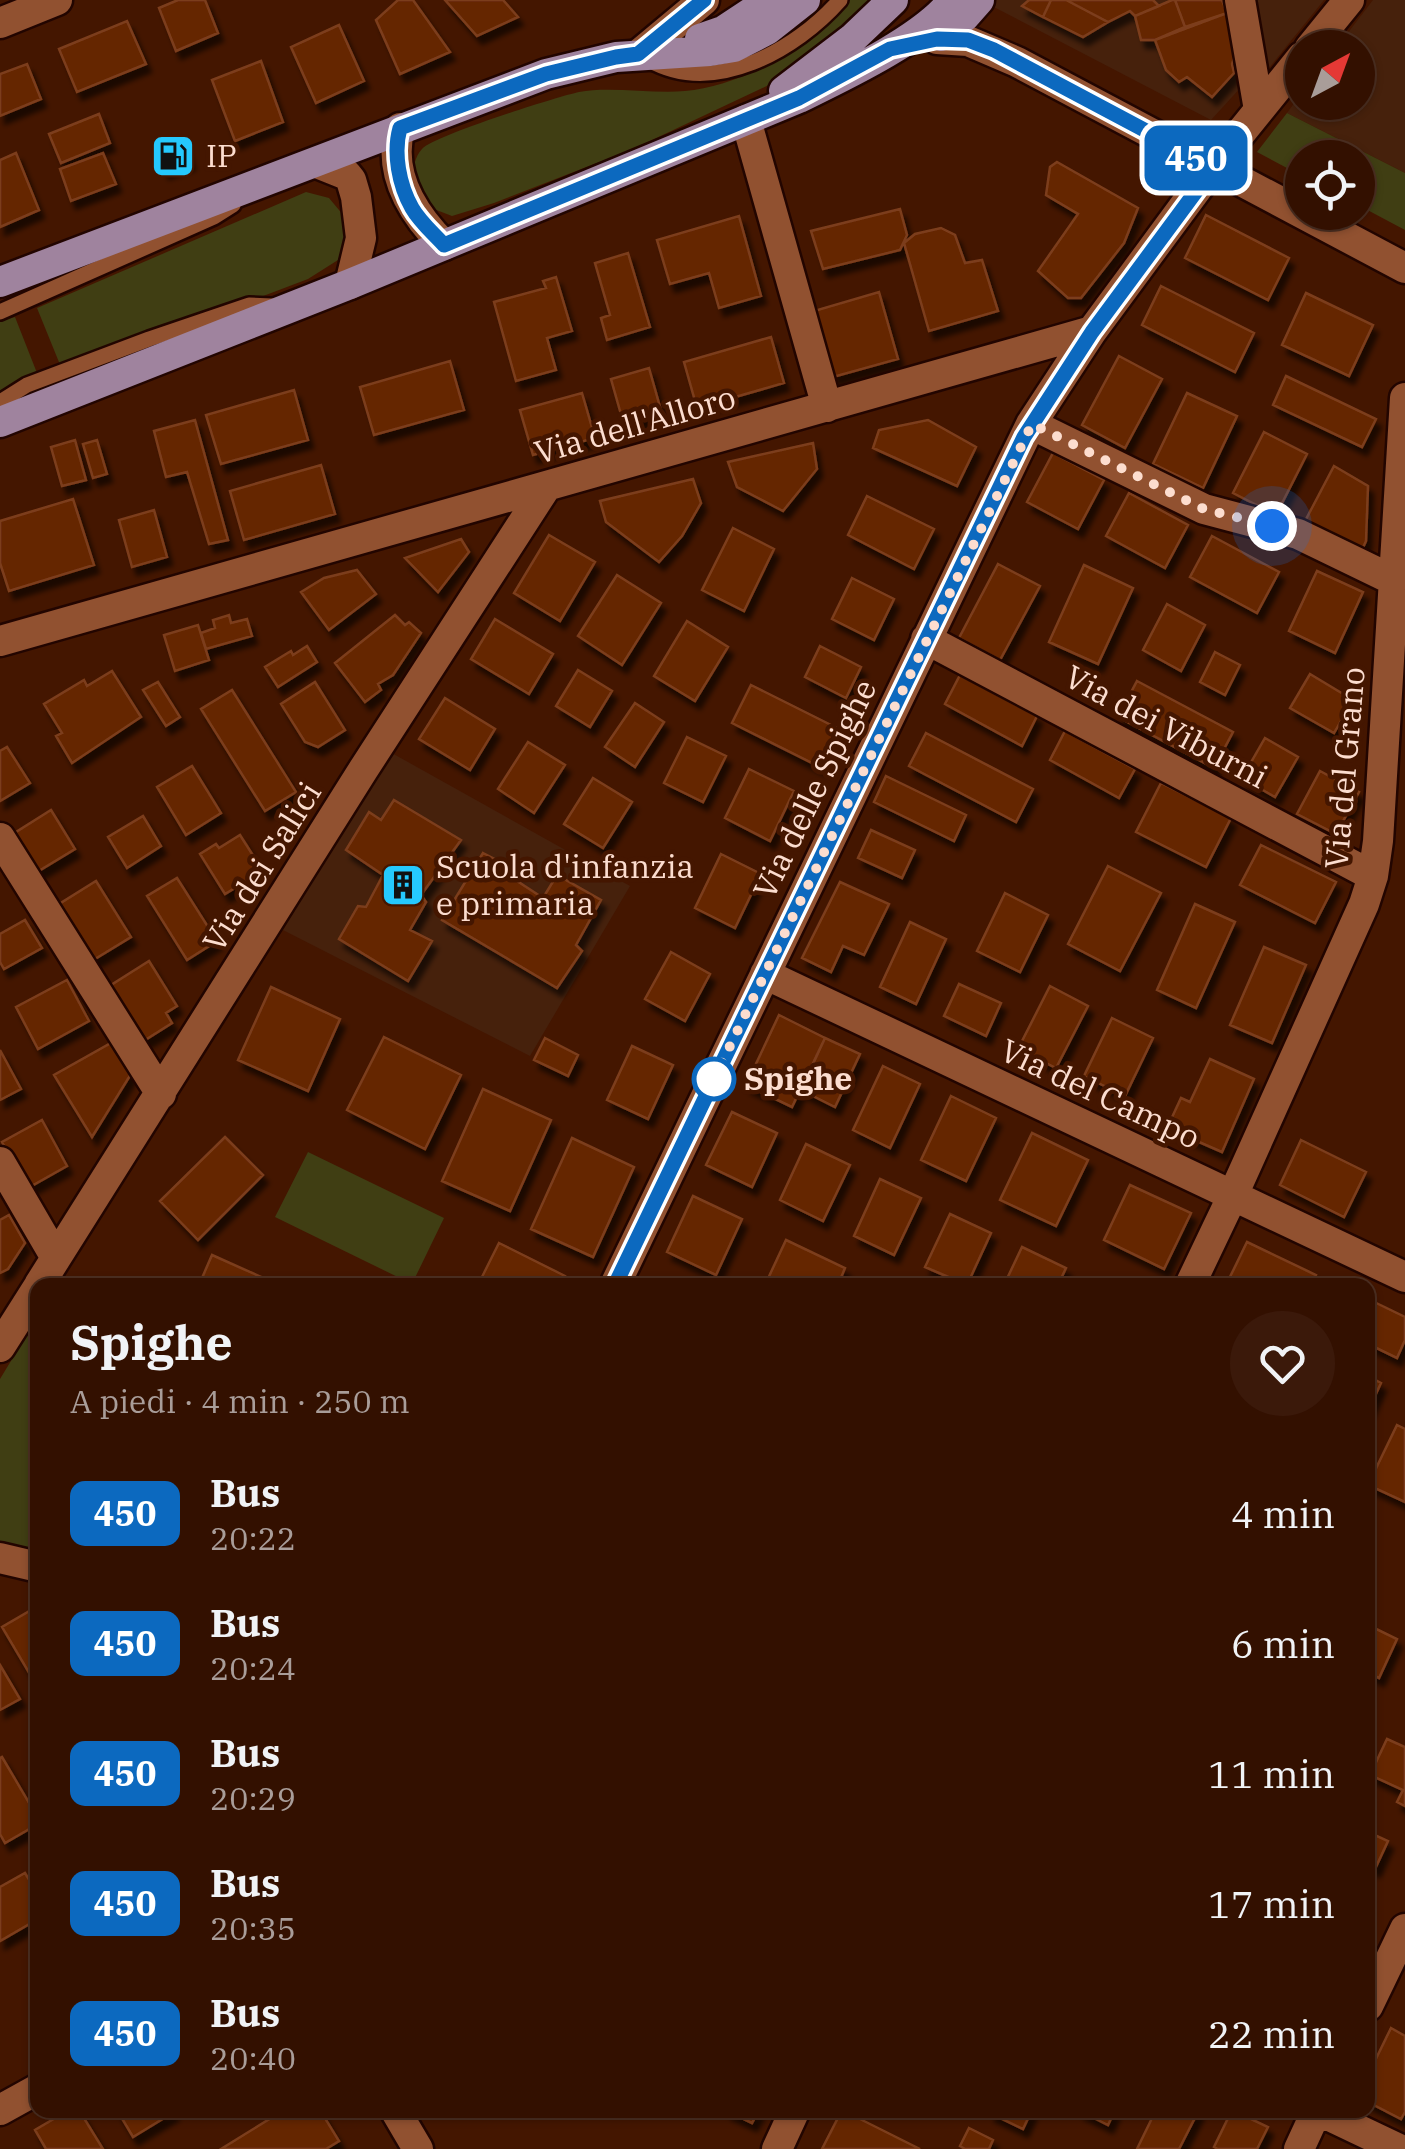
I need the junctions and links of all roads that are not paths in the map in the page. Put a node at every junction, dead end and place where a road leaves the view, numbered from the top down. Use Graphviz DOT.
graph roads {
  1 [pos="57,0"];
  2 [pos="704,0"];
  3 [pos="770,0"];
  4 [pos="805,0"];
  5 [pos="840,0"];
  6 [pos="893,0"];
  7 [pos="923,0"];
  8 [pos="953,0"];
  9 [pos="979,0"];
  10 [pos="1240,0"];
  11 [pos="1350,0"];
  12 [pos="0,24"];
  13 [pos="1325,30"];
  14 [pos="937,39"];
  15 [pos="890,49"];
  16 [pos="638,54"];
  17 [pos="1285,77"];
  18 [pos="799,98"];
  19 [pos="1258,110"];
  20 [pos="746,120"];
  21 [pos="400,128"];
  22 [pos="317,162"];
  23 [pos="1214,167"];
  24 [pos="274,179"];
  25 [pos="444,245"];
  26 [pos="1405,268"];
  27 [pos="0,282"];
  28 [pos="350,284"];
  29 [pos="292,308"];
  30 [pos="0,312"];
  31 [pos="1092,332"];
  32 [pos="1405,398"];
  33 [pos="0,402"];
  34 [pos="827,407"];
  35 [pos="0,422"];
  36 [pos="1032,424"];
  37 [pos="546,487"];
  38 [pos="1393,580"];
  39 [pos="926,639"];
  40 [pos="0,641"];
  41 [pos="0,838"];
  42 [pos="1373,876"];
  43 [pos="765,974"];
  44 [pos="161,1094"];
  45 [pos="0,1162"];
  46 [pos="1233,1196"];
  47 [pos="56,1258"];
  48 [pos="1405,1277"];
  49 [pos="43,1278"];
  50 [pos="618,1278"];
  51 [pos="1193,1278"];
  52 [pos="30,1299"];
  53 [pos="0,1347"];
  54 [pos="0,1558"];
  55 [pos="30,1565"];
  56 [pos="1405,1928"];
  57 [pos="1375,1991"];
  58 [pos="30,2093"];
  59 [pos="0,2110"];
  60 [pos="400,2118"];
  61 [pos="791,2118"];
  62 [pos="1313,2118"];
  63 [pos="1334,2118"];
  64 [pos="418,2149"];
  65 [pos="776,2149"];
  66 [pos="1298,2149"];
  67 [pos="1399,2149"];
  1 -- 12 [label="street"];
  2 -- 16 [label="street"];
  3 -- 16 [label="main road"];
  4 -- 16 [label="main road"];
  5 -- 16 [label="lane"];
  6 -- 20 [label="main road"];
  7 -- 18 [label="main road"];
  8 -- 15 [label="main road"];
  9 -- 14 [label="main road"];
  10 -- 19 [label="street"];
  11 -- 13 [label="street"];
  14 -- 15 [label="main road"];
  14 -- 23 [label="street"];
  15 -- 18 [label="main road"];
  16 -- 21 [label="main road"];
  17 -- 19 [label="street"];
  18 -- 20 [label="main road"];
  19 -- 23 [label="street"];
  20 -- 25 [label="main road"];
  20 -- 34 [label="street"];
  21 -- 22 [label="main road"];
  21 -- 25 [label="street"];
  22 -- 24 [label="main road"];
  22 -- 28 [label="street"];
  23 -- 26 [label="street"];
  23 -- 31 [label="street"];
  24 -- 27 [label="main road"];
  24 -- 30 [label="lane"];
  25 -- 28 [label="main road"];
  28 -- 29 [label="main road"];
  29 -- 33 [label="lane"];
  29 -- 35 [label="main road"];
  31 -- 34 [label="street, Via dell'Alloro"];
  31 -- 36 [label="street, Via delle Spighe"];
  32 -- 38 [label="street, Via del Grano"];
  34 -- 37 [label="street, Via dell'Alloro"];
  36 -- 38 [label="street"];
  36 -- 39 [label="street, Via delle Spighe"];
  37 -- 40 [label="street, Via dell'Alloro"];
  37 -- 44 [label="street, Via dei Salici"];
  38 -- 42 [label="street, Via del Grano"];
  39 -- 42 [label="street, Via dei Viburni"];
  39 -- 43 [label="street, Via delle Spighe"];
  41 -- 44 [label="street"];
  42 -- 46 [label="street, Via del Grano"];
  43 -- 46 [label="street, Via del Campo"];
  43 -- 50 [label="street, Via delle Spighe"];
  44 -- 47 [label="street, Via dei Salici"];
  45 -- 47 [label="street"];
  46 -- 48 [label="street, Via del Campo"];
  46 -- 51 [label="street, Via del Grano"];
  47 -- 49 [label="street, Via dei Salici"];
  52 -- 53 [label="street, Via dei Salici"];
  54 -- 55 [label="street"];
  56 -- 57 [label="street"];
  58 -- 59 [label="street"];
  60 -- 64 [label="street"];
  61 -- 65 [label="street"];
  62 -- 66 [label="street"];
  63 -- 67 [label="street"];
}
